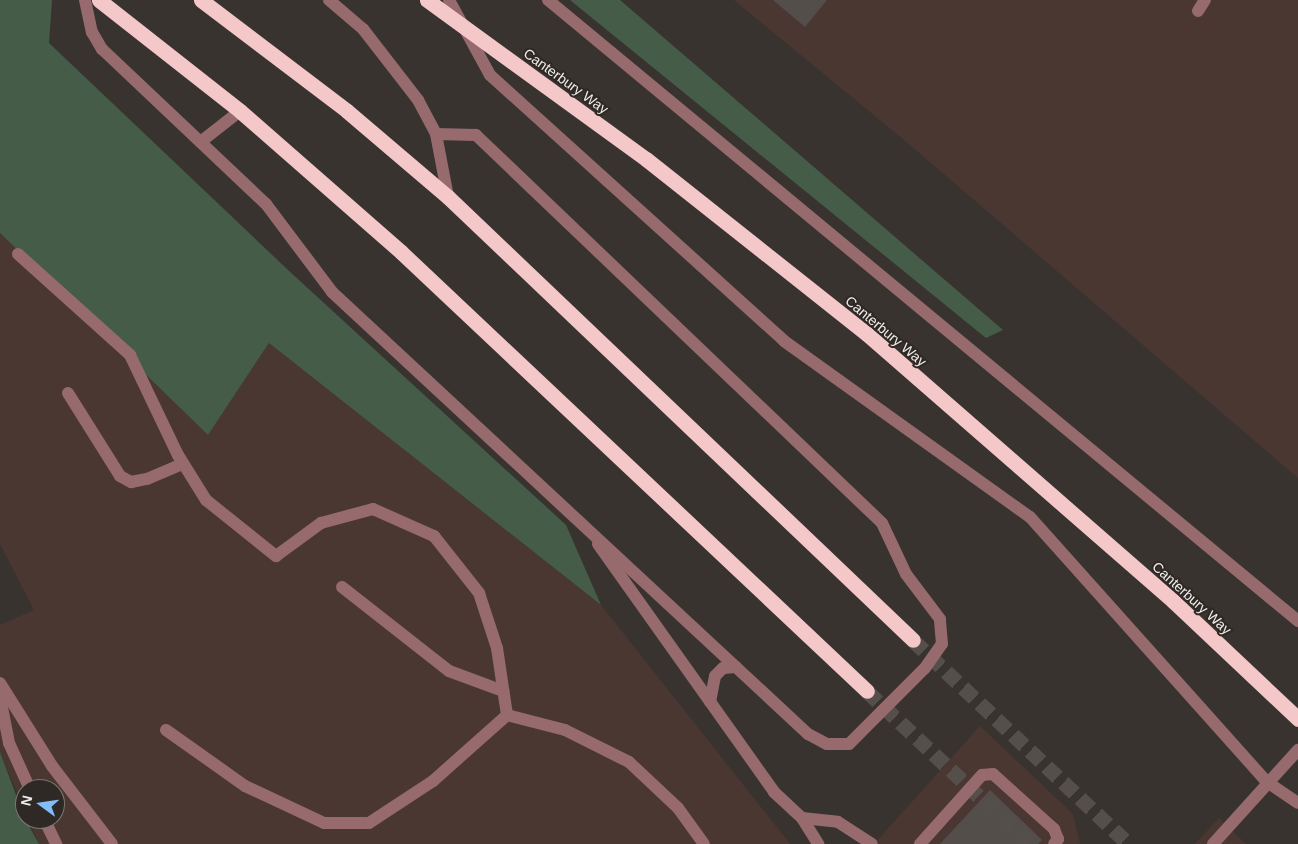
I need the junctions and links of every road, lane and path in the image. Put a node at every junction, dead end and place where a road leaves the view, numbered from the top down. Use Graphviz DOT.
graph roads {
  1 [pos="85,0"];
  2 [pos="99,0"];
  3 [pos="201,0"];
  4 [pos="329,0"];
  5 [pos="427,0"];
  6 [pos="449,0"];
  7 [pos="548,0"];
  8 [pos="240,112"];
  9 [pos="436,134"];
  10 [pos="203,140"];
  11 [pos="448,197"];
  12 [pos="18,254"];
  13 [pos="68,393"];
  14 [pos="183,464"];
  15 [pos="582,522"];
  16 [pos="342,587"];
  17 [pos="1298,621"];
  18 [pos="913,640"];
  19 [pos="736,667"];
  20 [pos="0,684"];
  21 [pos="503,691"];
  22 [pos="867,691"];
  23 [pos="0,697"];
  24 [pos="710,702"];
  25 [pos="507,715"];
  26 [pos="1298,718"];
  27 [pos="166,730"];
  28 [pos="1298,750"];
  29 [pos="25,779"];
  30 [pos="1267,782"];
  31 [pos="1298,803"];
  32 [pos="802,818"];
  33 [pos="49,829"];
  34 [pos="56,844"];
  35 [pos="112,844"];
  36 [pos="704,844"];
  37 [pos="818,844"];
  38 [pos="872,844"];
  39 [pos="920,844"];
  40 [pos="1054,844"];
  41 [pos="1213,844"];
  1 -- 10 [label="lane"];
  2 -- 8 [label="highway"];
  3 -- 11 [label="highway"];
  4 -- 9 [label="lane"];
  5 -- 26 [label="highway, Canterbury Way, bridge"];
  6 -- 30 [label="lane"];
  7 -- 17 [label="lane"];
  8 -- 10 [label="lane"];
  8 -- 22 [label="highway"];
  9 -- 11 [label="lane"];
  9 -- 19 [label="lane"];
  10 -- 15 [label="lane"];
  11 -- 18 [label="highway"];
  12 -- 14 [label="lane"];
  13 -- 14 [label="lane"];
  14 -- 21 [label="lane"];
  15 -- 19 [label="lane"];
  15 -- 24 [label="lane"];
  16 -- 21 [label="lane"];
  19 -- 24 [label="lane"];
  20 -- 35 [label="lane"];
  21 -- 25 [label="lane"];
  23 -- 29 [label="lane"];
  24 -- 32 [label="lane"];
  25 -- 27 [label="lane"];
  25 -- 36 [label="lane"];
  28 -- 30 [label="lane"];
  30 -- 31 [label="lane"];
  30 -- 41 [label="lane"];
  32 -- 37 [label="lane"];
  32 -- 38 [label="lane"];
  33 -- 34 [label="lane"];
  39 -- 40 [label="lane"];
}
